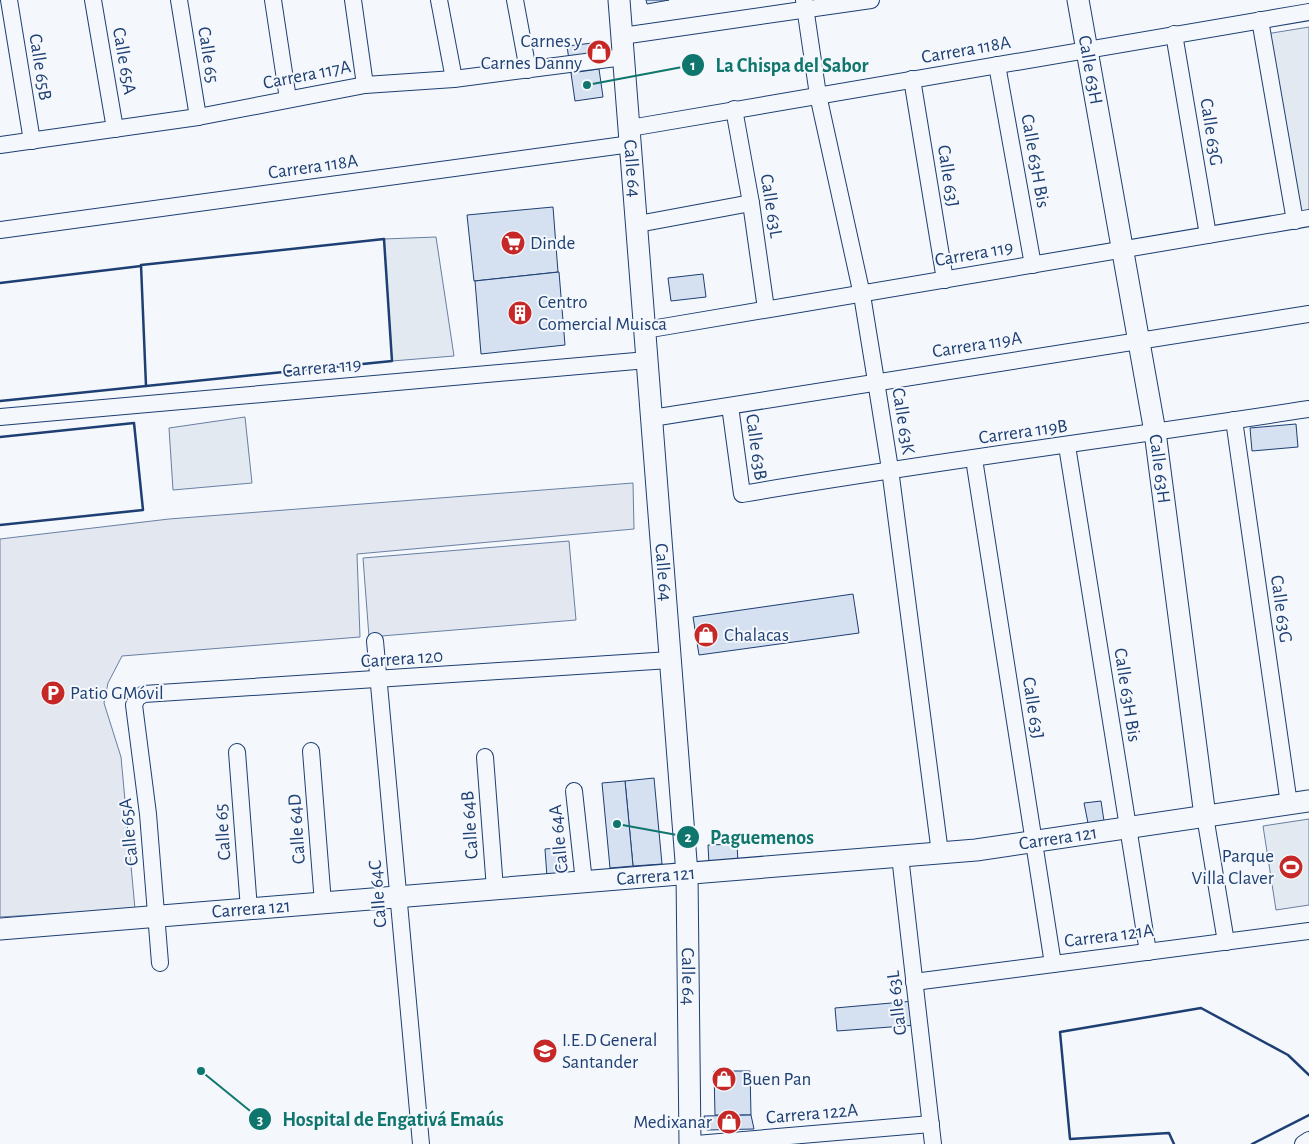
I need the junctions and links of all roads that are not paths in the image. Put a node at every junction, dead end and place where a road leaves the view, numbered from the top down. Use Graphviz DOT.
graph roads {
  1 [pos="9,0"];
  2 [pos="93,0"];
  3 [pos="178,0"];
  4 [pos="273,0"];
  5 [pos="353,0"];
  6 [pos="440,0"];
  7 [pos="515,0"];
  8 [pos="619,0"];
  9 [pos="871,0"];
  10 [pos="1078,0"];
  11 [pos="805,5"];
  12 [pos="1309,12"];
  13 [pos="1260,20"];
  14 [pos="1174,34"];
  15 [pos="623,46"];
  16 [pos="1087,49"];
  17 [pos="997,64"];
  18 [pos="528,70"];
  19 [pos="454,79"];
  20 [pos="912,79"];
  21 [pos="366,84"];
  22 [pos="818,95"];
  23 [pos="288,99"];
  24 [pos="734,109"];
  25 [pos="198,117"];
  26 [pos="115,129"];
  27 [pos="630,136"];
  28 [pos="32,141"];
  29 [pos="0,145"];
  30 [pos="751,203"];
  31 [pos="1302,219"];
  32 [pos="638,224"];
  33 [pos="0,230"];
  34 [pos="1208,235"];
  35 [pos="1122,250"];
  36 [pos="1032,265"];
  37 [pos="945,280"];
  38 [pos="862,294"];
  39 [pos="766,309"];
  40 [pos="1309,314"];
  41 [pos="645,330"];
  42 [pos="1138,341"];
  43 [pos="648,360"];
  44 [pos="876,381"];
  45 [pos="730,406"];
  46 [pos="1309,409"];
  47 [pos="0,417"];
  48 [pos="652,418"];
  49 [pos="1234,420"];
  50 [pos="1154,432"];
  51 [pos="1066,446"];
  52 [pos="974,459"];
  53 [pos="890,469"];
  54 [pos="742,494"];
  55 [pos="375,641"];
  56 [pos="670,660"];
  57 [pos="378,680"];
  58 [pos="137,698"];
  59 [pos="311,751"];
  60 [pos="237,752"];
  61 [pos="486,757"];
  62 [pos="574,791"];
  63 [pos="1299,802"];
  64 [pos="1204,816"];
  65 [pos="1128,828"];
  66 [pos="1034,841"];
  67 [pos="940,853"];
  68 [pos="900,856"];
  69 [pos="688,874"];
  70 [pos="584,882"];
  71 [pos="495,889"];
  72 [pos="398,896"];
  73 [pos="323,903"];
  74 [pos="249,909"];
  75 [pos="157,916"];
  76 [pos="0,929"];
  77 [pos="1309,931"];
  78 [pos="1226,942"];
  79 [pos="1148,952"];
  80 [pos="160,963"];
  81 [pos="1053,964"];
  82 [pos="914,982"];
  83 [pos="931,1124"];
  84 [pos="1309,1140"];
  85 [pos="421,1144"];
  86 [pos="690,1144"];
  87 [pos="696,1144"];
  88 [pos="933,1144"];
  89 [pos="1303,1144"];
  1 -- 28 [label="street, Calle 65B"];
  2 -- 26 [label="street, Calle 65A"];
  3 -- 25 [label="street, Calle 65"];
  4 -- 23 [label="street"];
  5 -- 21 [label="street"];
  6 -- 19 [label="street"];
  7 -- 18 [label="street"];
  8 -- 15 [label="street, Calle 64"];
  9 -- 11 [label="street, Carrera 117A"];
  10 -- 16 [label="street, Calle 63H"];
  11 -- 15 [label="street, Carrera 117A"];
  11 -- 22 [label="street, Calle 63K"];
  12 -- 13 [label="street, Carrera 118A"];
  13 -- 14 [label="street, Carrera 118A"];
  13 -- 31 [label="street"];
  14 -- 16 [label="street, Carrera 118A"];
  14 -- 34 [label="street, Calle 63G"];
  15 -- 18 [label="street, Carrera 117A"];
  15 -- 27 [label="street, Calle 64"];
  16 -- 17 [label="street, Carrera 118A"];
  16 -- 35 [label="street, Calle 63H"];
  17 -- 20 [label="street, Carrera 118A"];
  17 -- 36 [label="street, Calle 63H Bis"];
  18 -- 19 [label="street, Carrera 117A"];
  19 -- 21 [label="street, Carrera 117A"];
  20 -- 22 [label="street, Carrera 118A"];
  20 -- 37 [label="street, Calle 63J"];
  21 -- 23 [label="street, Carrera 117A"];
  22 -- 24 [label="street, Carrera 118A"];
  22 -- 38 [label="street, Calle 63K"];
  23 -- 25 [label="street, Carrera 117A"];
  24 -- 27 [label="street, Carrera 118A"];
  24 -- 30 [label="street, Calle 63L"];
  25 -- 26 [label="street, Carrera 117A"];
  26 -- 28 [label="street, Carrera 117A"];
  27 -- 32 [label="street, Calle 64"];
  27 -- 33 [label="street, Carrera 118A"];
  28 -- 29 [label="street, Carrera 117A"];
  30 -- 32 [label="street"];
  30 -- 39 [label="street, Calle 63L"];
  31 -- 34 [label="street, Carrera 119"];
  32 -- 41 [label="street, Calle 64"];
  34 -- 35 [label="street, Carrera 119"];
  35 -- 36 [label="street, Carrera 119"];
  35 -- 42 [label="street, Calle 63H"];
  36 -- 37 [label="street, Carrera 119"];
  37 -- 38 [label="street, Carrera 119"];
  38 -- 39 [label="street, Carrera 119"];
  38 -- 44 [label="street, Calle 63K"];
  39 -- 41 [label="street, Carrera 119"];
  40 -- 42 [label="street, Carrera 119A"];
  41 -- 43 [label="street, Calle 64"];
  42 -- 44 [label="street, Carrera 119A"];
  42 -- 50 [label="street, Calle 63H"];
  43 -- 47 [label="street, Carrera 119"];
  43 -- 48 [label="street, Calle 64"];
  44 -- 45 [label="street, Carrera 119A"];
  44 -- 53 [label="street, Calle 63K"];
  45 -- 48 [label="street, Carrera 119A"];
  45 -- 54 [label="street, Calle 63B"];
  46 -- 49 [label="street, Carrera 119B"];
  48 -- 56 [label="street, Calle 64"];
  49 -- 50 [label="street, Carrera 119B"];
  49 -- 63 [label="street, Calle 63G"];
  50 -- 51 [label="street, Carrera 119B"];
  50 -- 64 [label="street, Calle 63H"];
  51 -- 52 [label="street, Carrera 119B"];
  51 -- 65 [label="street, Calle 63H Bis"];
  52 -- 53 [label="street, Carrera 119B"];
  52 -- 66 [label="street, Calle 63J"];
  53 -- 54 [label="street, Carrera 119B"];
  53 -- 67 [label="street, Calle 63K"];
  55 -- 57 [label="street, Calle 64C"];
  56 -- 57 [label="street, Carrera 120"];
  56 -- 69 [label="street, Calle 64"];
  57 -- 58 [label="street, Carrera 120"];
  57 -- 72 [label="street, Calle 64C"];
  58 -- 75 [label="street, Calle 65A"];
  59 -- 73 [label="street, Calle 64D"];
  60 -- 74 [label="street, Calle 65"];
  61 -- 71 [label="street, Calle 64B"];
  62 -- 70 [label="street, Calle 64A"];
  63 -- 64 [label="street, Carrera 121"];
  64 -- 65 [label="street, Carrera 121"];
  64 -- 78 [label="street, Calle 63H"];
  65 -- 66 [label="street, Carrera 121"];
  65 -- 79 [label="street, Calle 63H Bis"];
  66 -- 67 [label="street, Carrera 121"];
  66 -- 81 [label="street, Calle 63J"];
  67 -- 68 [label="street, Carrera 121"];
  68 -- 69 [label="street, Carrera 121"];
  68 -- 82 [label="street, Calle 63L"];
  69 -- 70 [label="street, Carrera 121"];
  69 -- 86 [label="street, Calle 64"];
  70 -- 71 [label="street, Carrera 121"];
  71 -- 72 [label="street, Carrera 121"];
  72 -- 73 [label="street, Carrera 121"];
  72 -- 85 [label="street, Calle 64C"];
  73 -- 74 [label="street, Carrera 121"];
  74 -- 75 [label="street, Carrera 121"];
  75 -- 76 [label="street, Carrera 121"];
  75 -- 80 [label="street, Calle 65A"];
  77 -- 78 [label="street, Carrera 121A"];
  78 -- 79 [label="street, Carrera 121A"];
  79 -- 81 [label="street, Carrera 121A"];
  81 -- 82 [label="street, Carrera 121A"];
  82 -- 83 [label="street, Calle 63L"];
  83 -- 87 [label="street, Carrera 122A"];
  83 -- 88 [label="street, Calle 63L"];
  84 -- 89 [label="street"];
}
